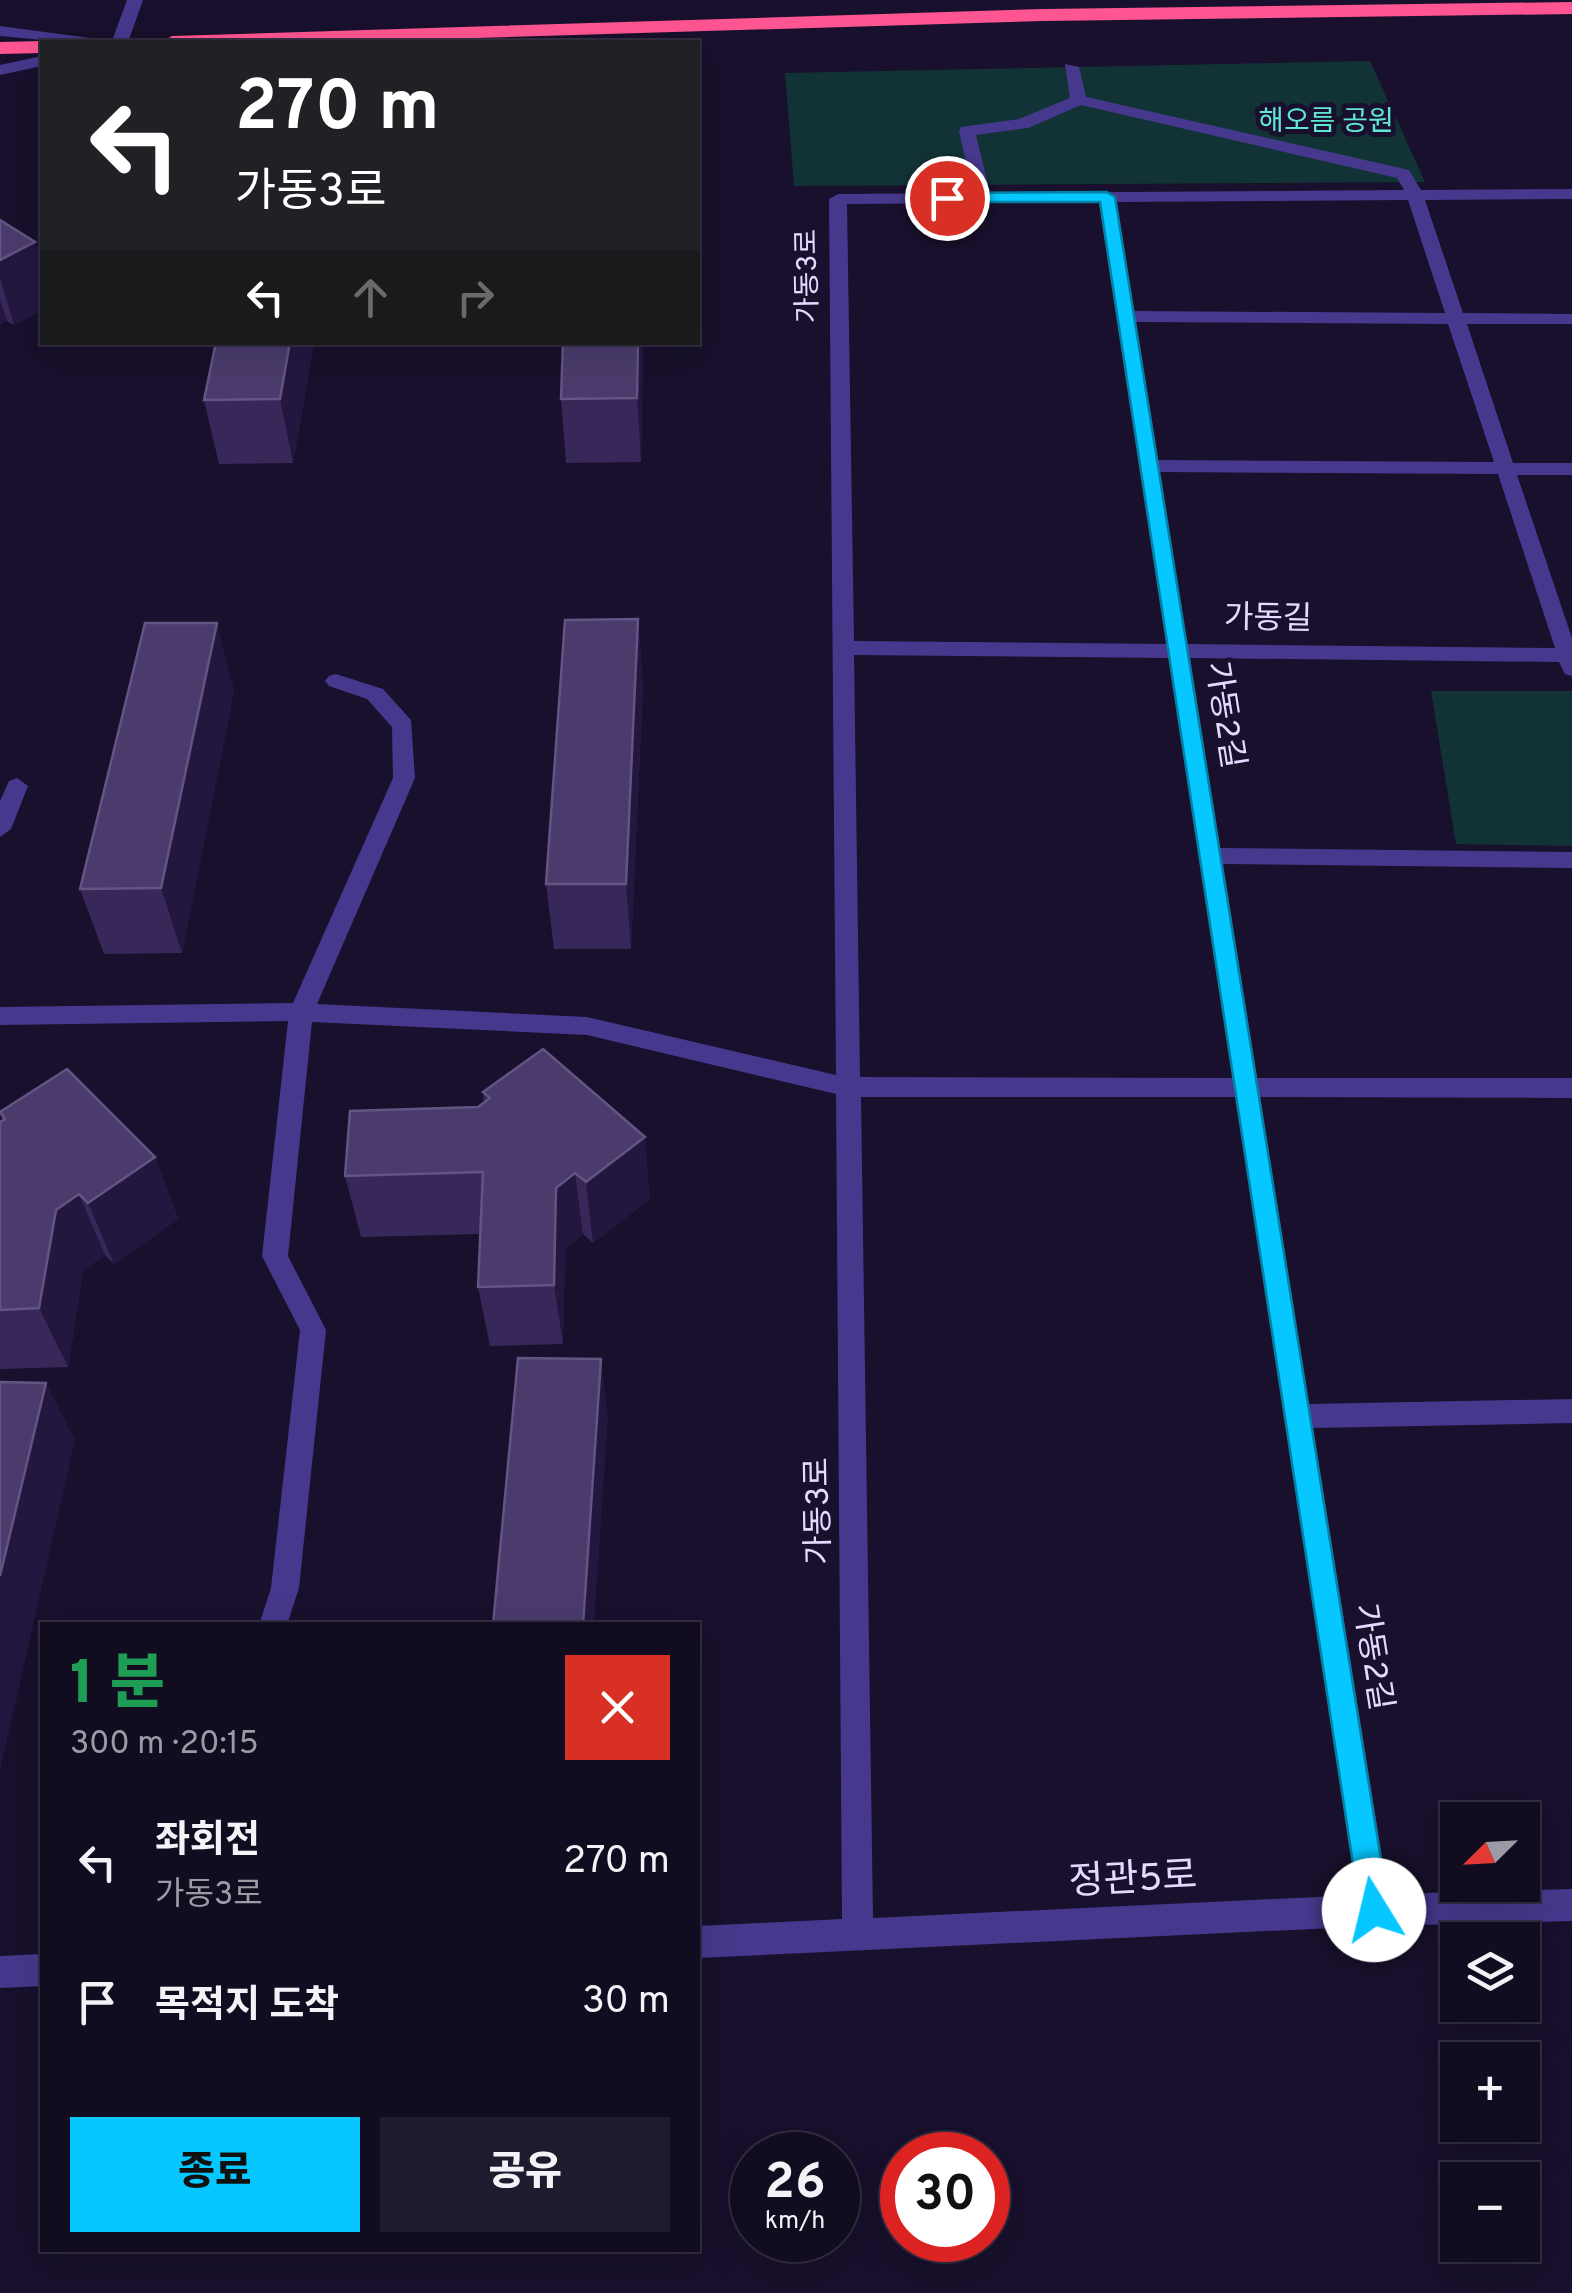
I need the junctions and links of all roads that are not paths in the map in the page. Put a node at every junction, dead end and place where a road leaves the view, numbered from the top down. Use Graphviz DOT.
graph roads {
  1 [pos="136,0"];
  2 [pos="1572,8"];
  3 [pos="0,31"];
  4 [pos="85,40"];
  5 [pos="121,40"];
  6 [pos="239,40"];
  7 [pos="40,47"];
  8 [pos="0,48"];
  9 [pos="40,61"];
  10 [pos="1071,68"];
  11 [pos="0,70"];
  12 [pos="1079,100"];
  13 [pos="1572,194"];
  14 [pos="1415,195"];
  15 [pos="1107,197"];
  16 [pos="983,198"];
  17 [pos="1126,316"];
  18 [pos="1457,318"];
  19 [pos="1572,319"];
  20 [pos="1149,466"];
  21 [pos="1507,469"];
  22 [pos="1572,470"];
  23 [pos="842,648"];
  24 [pos="1178,652"];
  25 [pos="1570,660"];
  26 [pos="336,681"];
  27 [pos="16,786"];
  28 [pos="0,828"];
  29 [pos="1210,856"];
  30 [pos="1572,860"];
  31 [pos="301,1012"];
  32 [pos="0,1016"];
  33 [pos="848,1087"];
  34 [pos="1246,1088"];
  35 [pos="1572,1088"];
  36 [pos="1572,1411"];
  37 [pos="1297,1416"];
  38 [pos="273,1622"];
  39 [pos="1572,1905"];
  40 [pos="1374,1910"];
  41 [pos="858,1934"];
  42 [pos="700,1942"];
  43 [pos="40,1970"];
  44 [pos="0,1972"];
  1 -- 5 [label="street"];
  2 -- 6 [label="highway"];
  3 -- 4 [label="street"];
  7 -- 8 [label="highway"];
  9 -- 11 [label="street"];
  10 -- 12 [label="street"];
  12 -- 14 [label="street"];
  12 -- 16 [label="street"];
  13 -- 14 [label="street, 가동3로"];
  14 -- 15 [label="street, 가동3로"];
  14 -- 18 [label="street"];
  15 -- 16 [label="street, 가동3로"];
  15 -- 17 [label="street, 가동2길"];
  16 -- 23 [label="street, 가동3로"];
  17 -- 18 [label="street"];
  17 -- 20 [label="street, 가동2길"];
  18 -- 19 [label="street"];
  18 -- 21 [label="street"];
  20 -- 21 [label="street"];
  20 -- 24 [label="street, 가동2길"];
  21 -- 22 [label="street"];
  21 -- 25 [label="street"];
  23 -- 24 [label="street, 가동길"];
  23 -- 33 [label="street, 가동3로"];
  24 -- 25 [label="street, 가동길"];
  24 -- 29 [label="street, 가동2길"];
  26 -- 31 [label="street"];
  27 -- 28 [label="street"];
  29 -- 30 [label="street"];
  29 -- 34 [label="street, 가동2길"];
  31 -- 32 [label="street"];
  31 -- 33 [label="street"];
  31 -- 38 [label="street"];
  33 -- 34 [label="street"];
  33 -- 41 [label="street, 가동3로"];
  34 -- 35 [label="street"];
  34 -- 37 [label="street, 가동2길"];
  36 -- 37 [label="street"];
  37 -- 40 [label="street, 가동2길"];
  39 -- 40 [label="street, 정관5로"];
  40 -- 41 [label="street, 정관5로"];
  41 -- 42 [label="street, 정관5로"];
  43 -- 44 [label="street"];
}
